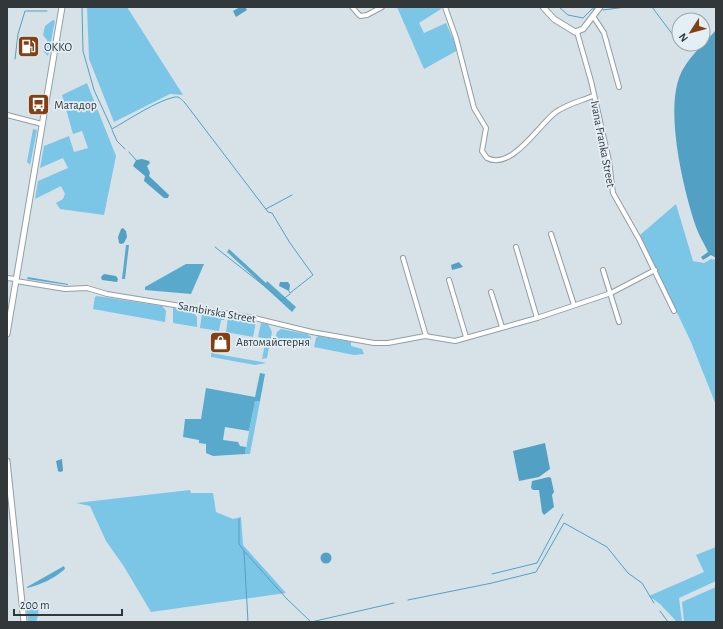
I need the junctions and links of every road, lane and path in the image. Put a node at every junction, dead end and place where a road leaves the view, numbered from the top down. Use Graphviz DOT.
graph roads {
  1 [pos="62,7"];
  2 [pos="352,7"];
  3 [pos="382,7"];
  4 [pos="445,7"];
  5 [pos="543,7"];
  6 [pos="600,7"];
  7 [pos="593,16"];
  8 [pos="577,32"];
  9 [pos="619,87"];
  10 [pos="594,96"];
  11 [pos="7,115"];
  12 [pos="42,124"];
  13 [pos="551,234"];
  14 [pos="516,246"];
  15 [pos="403,258"];
  16 [pos="604,270"];
  17 [pos="655,270"];
  18 [pos="7,278"];
  19 [pos="16,280"];
  20 [pos="449,280"];
  21 [pos="491,292"];
  22 [pos="611,293"];
  23 [pos="574,305"];
  24 [pos="674,311"];
  25 [pos="537,318"];
  26 [pos="619,322"];
  27 [pos="502,327"];
  28 [pos="7,334"];
  29 [pos="426,336"];
  30 [pos="466,337"];
  31 [pos="7,461"];
  32 [pos="24,622"];
  1 -- 12 [label="main road"];
  2 -- 3 [label="street"];
  4 -- 10 [label="street"];
  5 -- 8 [label="main road"];
  6 -- 7 [label="main road"];
  7 -- 8 [label="main road"];
  7 -- 9 [label="street"];
  8 -- 10 [label="street, Ivana Franka Street"];
  10 -- 17 [label="street, Ivana Franka Street"];
  11 -- 12 [label="street"];
  12 -- 19 [label="main road"];
  13 -- 23 [label="street"];
  14 -- 25 [label="street"];
  15 -- 29 [label="street"];
  16 -- 22 [label="street"];
  17 -- 22 [label="street, Sambirska Street"];
  17 -- 24 [label="street, Ivana Franka Street"];
  18 -- 19 [label="street, Sambirska Street"];
  19 -- 28 [label="main road"];
  19 -- 29 [label="street, Sambirska Street"];
  20 -- 30 [label="street"];
  21 -- 27 [label="street"];
  22 -- 23 [label="street, Sambirska Street"];
  22 -- 26 [label="street"];
  23 -- 25 [label="street, Sambirska Street"];
  25 -- 27 [label="street, Sambirska Street"];
  27 -- 30 [label="street, Sambirska Street"];
  29 -- 30 [label="street, Sambirska Street"];
  31 -- 32 [label="main road"];
}
